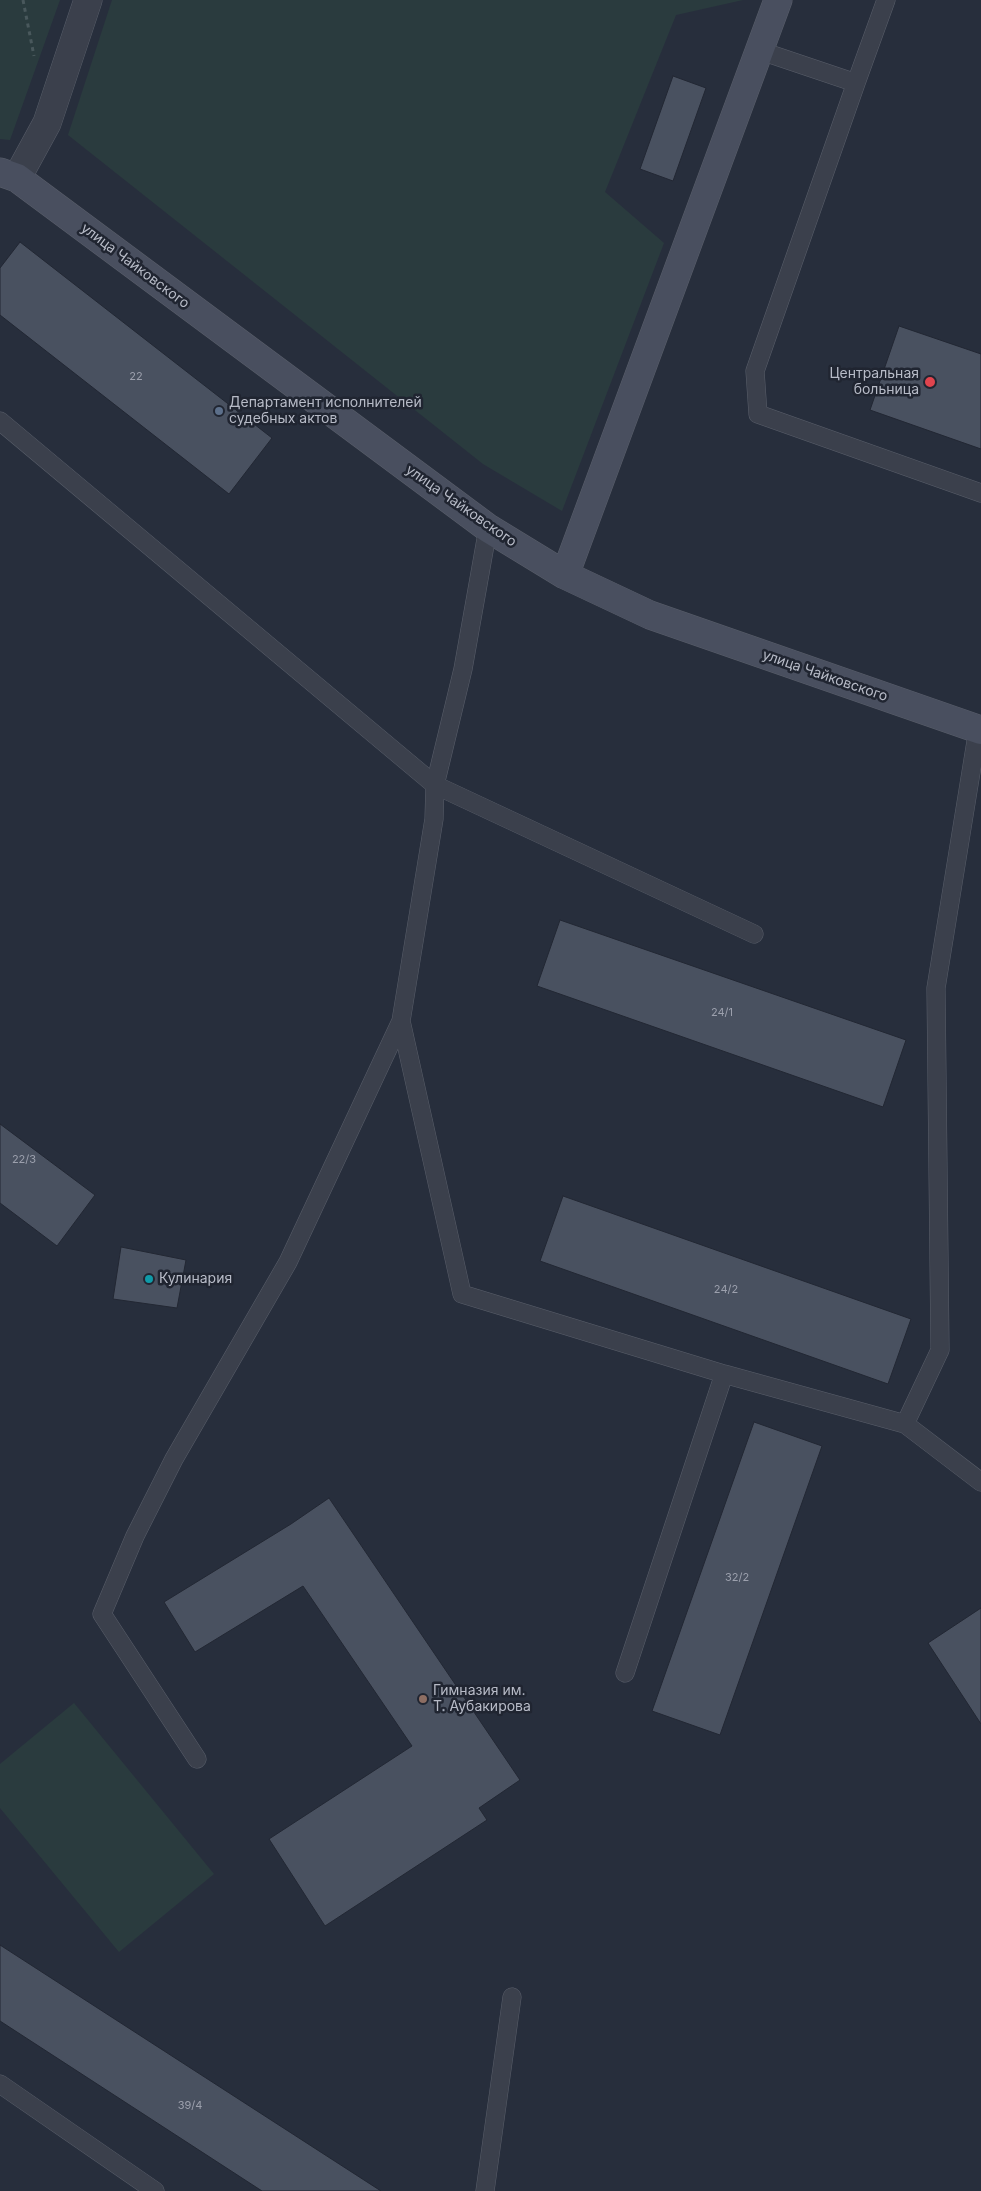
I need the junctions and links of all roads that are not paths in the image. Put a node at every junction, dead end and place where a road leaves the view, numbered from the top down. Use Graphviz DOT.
graph roads {
  1 [pos="88,0"];
  2 [pos="778,0"];
  3 [pos="886,0"];
  4 [pos="761,51"];
  5 [pos="856,84"];
  6 [pos="9,175"];
  7 [pos="0,421"];
  8 [pos="981,493"];
  9 [pos="488,528"];
  10 [pos="565,575"];
  11 [pos="980,730"];
  12 [pos="435,785"];
  13 [pos="754,934"];
  14 [pos="401,1021"];
  15 [pos="724,1374"];
  16 [pos="905,1424"];
  17 [pos="981,1482"];
  18 [pos="625,1673"];
  19 [pos="196,1759"];
  20 [pos="512,1997"];
  21 [pos="0,2084"];
  22 [pos="155,2191"];
  23 [pos="486,2191"];
  1 -- 6 [label="street"];
  2 -- 4 [label="street"];
  3 -- 5 [label="lane"];
  4 -- 5 [label="lane"];
  4 -- 10 [label="street"];
  5 -- 8 [label="lane"];
  6 -- 9 [label="street, улица Чайковского"];
  7 -- 12 [label="lane"];
  9 -- 10 [label="street, улица Чайковского"];
  9 -- 12 [label="lane"];
  10 -- 11 [label="street, улица Чайковского"];
  11 -- 16 [label="lane"];
  12 -- 13 [label="lane"];
  12 -- 14 [label="lane"];
  14 -- 15 [label="lane"];
  14 -- 19 [label="lane"];
  15 -- 16 [label="lane"];
  15 -- 18 [label="lane"];
  16 -- 17 [label="lane"];
  20 -- 23 [label="lane"];
  21 -- 22 [label="lane"];
}
